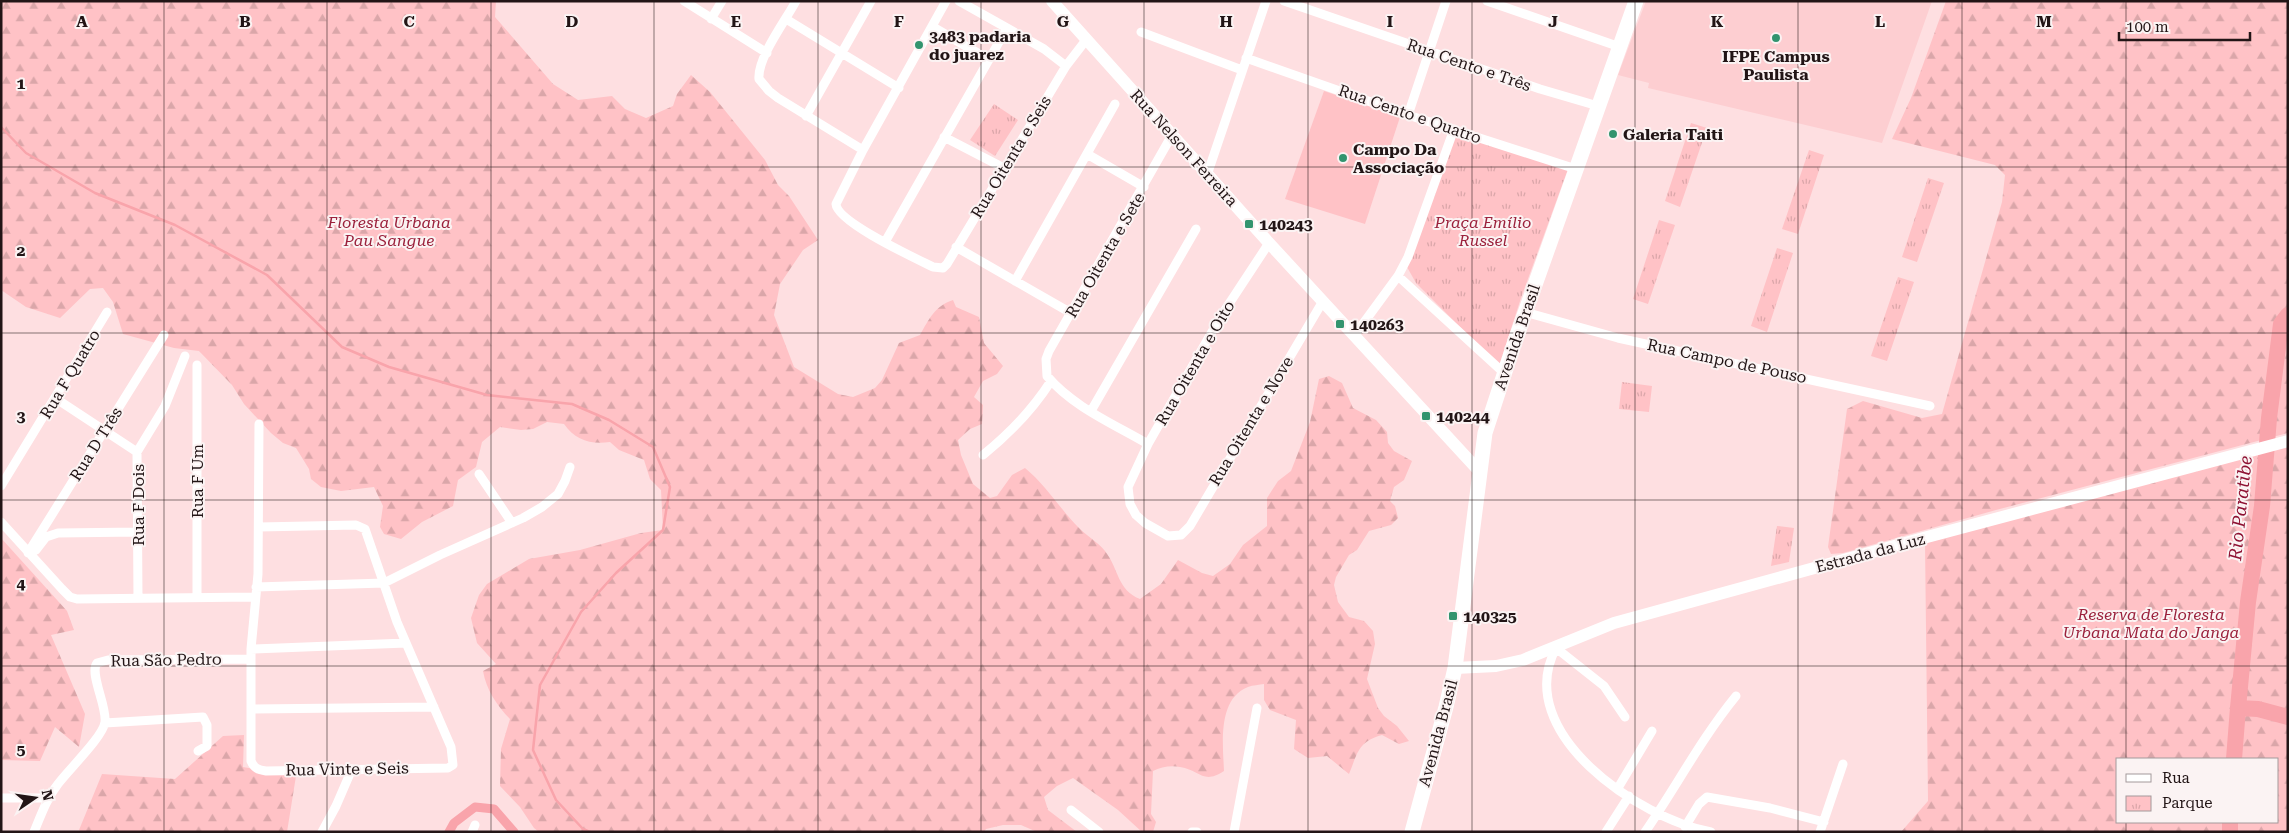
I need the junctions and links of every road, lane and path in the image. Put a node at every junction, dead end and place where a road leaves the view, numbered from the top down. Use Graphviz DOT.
graph roads {
  1 [pos="684,1"];
  2 [pos="722,1"];
  3 [pos="796,1"];
  4 [pos="871,1"];
  5 [pos="946,1"];
  6 [pos="959,1"];
  7 [pos="1266,1"];
  8 [pos="1284,1"];
  9 [pos="1446,1"];
  10 [pos="1486,1"];
  11 [pos="1636,1"];
  12 [pos="1054,2"];
  13 [pos="711,19"];
  14 [pos="786,19"];
  15 [pos="933,27"];
  16 [pos="1008,28"];
  17 [pos="1141,32"];
  18 [pos="1086,40"];
  19 [pos="1620,47"];
  20 [pos="1430,51"];
  21 [pos="767,53"];
  22 [pos="842,53"];
  23 [pos="1246,58"];
  24 [pos="988,59"];
  25 [pos="1066,66"];
  26 [pos="1242,70"];
  27 [pos="899,88"];
  28 [pos="1114,104"];
  29 [pos="1598,106"];
  30 [pos="1408,115"];
  31 [pos="806,116"];
  32 [pos="1454,129"];
  33 [pos="1172,135"];
  34 [pos="944,137"];
  35 [pos="864,150"];
  36 [pos="1087,154"];
  37 [pos="1004,168"];
  38 [pos="1576,168"];
  39 [pos="1207,175"];
  40 [pos="1144,187"];
  41 [pos="1196,228"];
  42 [pos="885,242"];
  43 [pos="1269,243"];
  44 [pos="956,247"];
  45 [pos="1398,276"];
  46 [pos="1015,281"];
  47 [pos="1323,300"];
  48 [pos="107,312"];
  49 [pos="1525,312"];
  50 [pos="1071,313"];
  51 [pos="164,335"];
  52 [pos="1354,336"];
  53 [pos="185,356"];
  54 [pos="197,365"];
  55 [pos="1504,373"];
  56 [pos="1049,378"];
  57 [pos="55,398"];
  58 [pos="1930,406"];
  59 [pos="1091,411"];
  60 [pos="259,424"];
  61 [pos="104,430"];
  62 [pos="2283,443"];
  63 [pos="1148,444"];
  64 [pos="137,452"];
  65 [pos="984,455"];
  66 [pos="570,466"];
  67 [pos="1479,471"];
  68 [pos="479,474"];
  69 [pos="1,486"];
  70 [pos="1128,487"];
  71 [pos="1,522"];
  72 [pos="512,523"];
  73 [pos="259,527"];
  74 [pos="138,532"];
  75 [pos="30,555"];
  76 [pos="384,583"];
  77 [pos="255,592"];
  78 [pos="198,596"];
  79 [pos="138,598"];
  80 [pos="406,643"];
  81 [pos="1556,648"];
  82 [pos="251,654"];
  83 [pos="1455,668"];
  84 [pos="1736,696"];
  85 [pos="434,707"];
  86 [pos="1257,708"];
  87 [pos="251,709"];
  88 [pos="1625,717"];
  89 [pos="105,723"];
  90 [pos="1652,731"];
  91 [pos="198,751"];
  92 [pos="1843,764"];
  93 [pos="352,769"];
  94 [pos="1618,788"];
  95 [pos="1629,796"];
  96 [pos="1,798"];
  97 [pos="49,798"];
  98 [pos="1072,810"];
  99 [pos="1657,814"];
  100 [pos="1824,822"];
  101 [pos="1686,827"];
  102 [pos="34,832"];
  103 [pos="322,832"];
  104 [pos="1099,832"];
  105 [pos="1192,832"];
  106 [pos="1197,832"];
  107 [pos="1234,832"];
  108 [pos="1412,832"];
  109 [pos="1606,832"];
  110 [pos="1645,832"];
  111 [pos="1711,832"];
  112 [pos="1820,832"];
  1 -- 13 [label="street"];
  2 -- 13 [label="street"];
  3 -- 14 [label="street"];
  4 -- 22 [label="street"];
  5 -- 15 [label="street"];
  6 -- 16 [label="street"];
  7 -- 23 [label="street"];
  8 -- 20 [label="street, Rua Cento e Três"];
  9 -- 20 [label="street"];
  10 -- 19 [label="street"];
  11 -- 19 [label="main road, Avenida Brasil"];
  12 -- 18 [label="main road, Rua Nelson Ferreira"];
  13 -- 21 [label="street"];
  14 -- 21 [label="street"];
  14 -- 22 [label="street"];
  15 -- 24 [label="street"];
  15 -- 27 [label="street"];
  16 -- 24 [label="street"];
  16 -- 25 [label="street"];
  17 -- 26 [label="street"];
  18 -- 25 [label="street, Rua Oitenta e Seis"];
  18 -- 33 [label="main road, Rua Nelson Ferreira"];
  19 -- 29 [label="main road, Avenida Brasil"];
  20 -- 29 [label="street, Rua Cento e Três"];
  20 -- 30 [label="street"];
  21 -- 31 [label="street"];
  22 -- 27 [label="street"];
  22 -- 31 [label="street"];
  23 -- 26 [label="street"];
  23 -- 30 [label="street, Rua Cento e Quatro"];
  24 -- 34 [label="street"];
  25 -- 37 [label="street, Rua Oitenta e Seis"];
  26 -- 39 [label="street"];
  27 -- 35 [label="street"];
  28 -- 36 [label="street"];
  29 -- 38 [label="main road, Avenida Brasil"];
  30 -- 32 [label="street, Rua Cento e Quatro"];
  31 -- 35 [label="street"];
  32 -- 38 [label="street, Rua Cento e Quatro"];
  32 -- 45 [label="street"];
  33 -- 39 [label="main road, Rua Nelson Ferreira"];
  33 -- 40 [label="street, Rua Oitenta e Sete"];
  34 -- 37 [label="street"];
  34 -- 42 [label="street"];
  35 -- 42 [label="street"];
  36 -- 40 [label="street"];
  36 -- 46 [label="street"];
  37 -- 44 [label="street, Rua Oitenta e Seis"];
  38 -- 49 [label="main road, Avenida Brasil"];
  39 -- 43 [label="main road, Rua Nelson Ferreira"];
  40 -- 50 [label="street, Rua Oitenta e Sete"];
  41 -- 59 [label="street"];
  42 -- 44 [label="street, Rua Oitenta e Seis"];
  43 -- 47 [label="main road, Rua Nelson Ferreira"];
  43 -- 63 [label="street, Rua Oitenta e Oito"];
  44 -- 46 [label="street"];
  45 -- 52 [label="street"];
  45 -- 55 [label="street"];
  46 -- 50 [label="street"];
  47 -- 52 [label="main road, Rua Nelson Ferreira"];
  47 -- 70 [label="street, Rua Oitenta e Nove"];
  48 -- 57 [label="street, Rua F Quatro"];
  49 -- 55 [label="main road, Avenida Brasil"];
  49 -- 58 [label="street, Rua Campo de Pouso"];
  50 -- 56 [label="street, Rua Oitenta e Sete"];
  51 -- 61 [label="street, Rua D Três"];
  52 -- 67 [label="main road, Rua Nelson Ferreira"];
  53 -- 64 [label="street"];
  54 -- 78 [label="street, Rua F Um"];
  55 -- 67 [label="main road, Avenida Brasil"];
  56 -- 59 [label="street"];
  56 -- 65 [label="street"];
  57 -- 61 [label="street, Rua F Dois"];
  57 -- 69 [label="street, Rua F Quatro"];
  59 -- 63 [label="street"];
  60 -- 73 [label="street"];
  61 -- 64 [label="street, Rua F Dois"];
  61 -- 75 [label="street, Rua D Três"];
  62 -- 81 [label="main road, Estrada da Luz"];
  63 -- 70 [label="street, Rua Oitenta e Oito"];
  64 -- 74 [label="street, Rua F Dois"];
  66 -- 72 [label="street"];
  67 -- 83 [label="main road, Avenida Brasil"];
  68 -- 72 [label="street"];
  71 -- 75 [label="street"];
  72 -- 76 [label="street"];
  73 -- 76 [label="street"];
  73 -- 77 [label="street"];
  74 -- 75 [label="street"];
  74 -- 79 [label="street, Rua F Dois"];
  75 -- 79 [label="street"];
  76 -- 77 [label="street"];
  76 -- 80 [label="street"];
  77 -- 78 [label="street"];
  77 -- 82 [label="street"];
  78 -- 79 [label="street"];
  80 -- 82 [label="street"];
  80 -- 85 [label="street"];
  81 -- 83 [label="main road, Estrada da Luz"];
  81 -- 88 [label="street"];
  81 -- 94 [label="street"];
  82 -- 87 [label="street"];
  82 -- 89 [label="street, Rua São Pedro"];
  83 -- 108 [label="main road, Avenida Brasil"];
  84 -- 99 [label="street"];
  85 -- 87 [label="street"];
  85 -- 93 [label="street, Rua Vinte e Seis"];
  86 -- 107 [label="street"];
  87 -- 93 [label="street, Rua Vinte e Seis"];
  89 -- 91 [label="street"];
  89 -- 97 [label="street"];
  90 -- 94 [label="street"];
  92 -- 100 [label="street"];
  93 -- 103 [label="street"];
  94 -- 95 [label="street"];
  95 -- 99 [label="street"];
  95 -- 109 [label="street"];
  96 -- 97 [label="street"];
  97 -- 102 [label="street"];
  98 -- 104 [label="street"];
  99 -- 101 [label="street"];
  99 -- 110 [label="street"];
  100 -- 101 [label="street"];
  100 -- 112 [label="street"];
  101 -- 111 [label="street"];
  105 -- 106 [label="street"];
}
